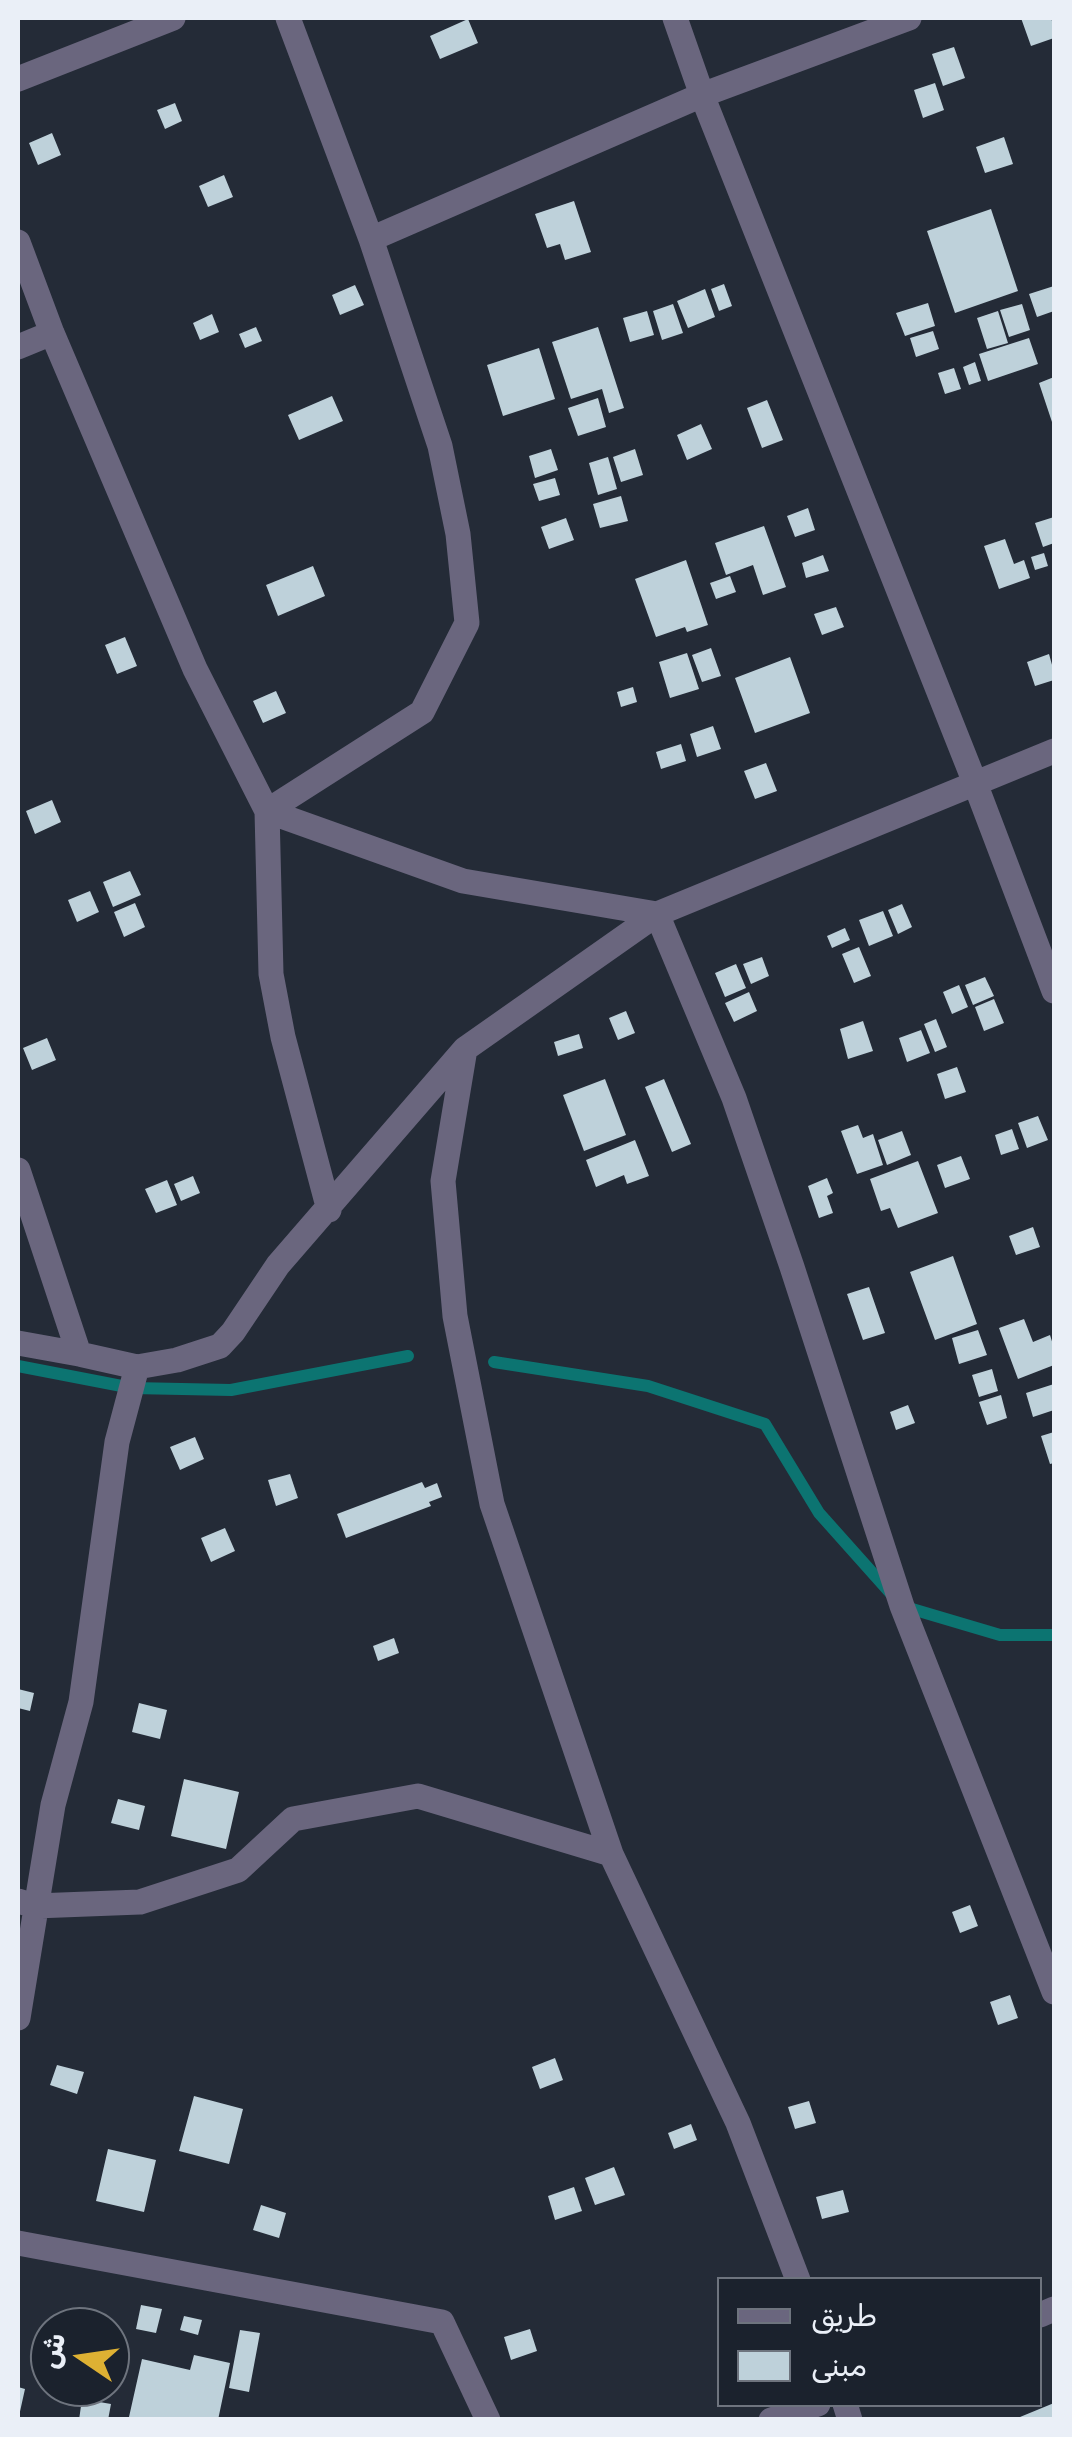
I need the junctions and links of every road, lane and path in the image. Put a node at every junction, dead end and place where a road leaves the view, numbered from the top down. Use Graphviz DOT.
graph roads {
  1 [pos="174,18"];
  2 [pos="288,18"];
  3 [pos="675,18"];
  4 [pos="910,18"];
  5 [pos="18,80"];
  6 [pos="702,95"];
  7 [pos="371,239"];
  8 [pos="18,242"];
  9 [pos="52,334"];
  10 [pos="18,347"];
  11 [pos="1054,751"];
  12 [pos="975,783"];
  13 [pos="266,810"];
  14 [pos="657,914"];
  15 [pos="1054,991"];
  16 [pos="466,1049"];
  17 [pos="18,1170"];
  18 [pos="328,1210"];
  19 [pos="18,1343"];
  20 [pos="79,1354"];
  21 [pos="137,1367"];
  22 [pos="610,1854"];
  23 [pos="26,1904"];
  24 [pos="1054,1992"];
  25 [pos="18,2018"];
  26 [pos="18,2243"];
  27 [pos="797,2277"];
  28 [pos="809,2407"];
  29 [pos="488,2420"];
  30 [pos="771,2420"];
  1 -- 5 [label="street"];
  2 -- 7 [label="street"];
  3 -- 6 [label="street"];
  4 -- 6 [label="street"];
  6 -- 7 [label="street"];
  6 -- 12 [label="street"];
  7 -- 13 [label="street"];
  8 -- 9 [label="street"];
  9 -- 10 [label="street"];
  9 -- 13 [label="street"];
  11 -- 12 [label="street"];
  12 -- 14 [label="street"];
  12 -- 15 [label="street"];
  13 -- 14 [label="street"];
  13 -- 18 [label="street"];
  14 -- 16 [label="street"];
  14 -- 24 [label="street"];
  16 -- 18 [label="street"];
  16 -- 22 [label="street"];
  17 -- 20 [label="street"];
  18 -- 21 [label="street"];
  19 -- 20 [label="street"];
  20 -- 21 [label="street"];
  21 -- 23 [label="street"];
  22 -- 23 [label="street"];
  22 -- 27 [label="street"];
  23 -- 25 [label="street"];
  26 -- 29 [label="street"];
  28 -- 30 [label="street"];
}
